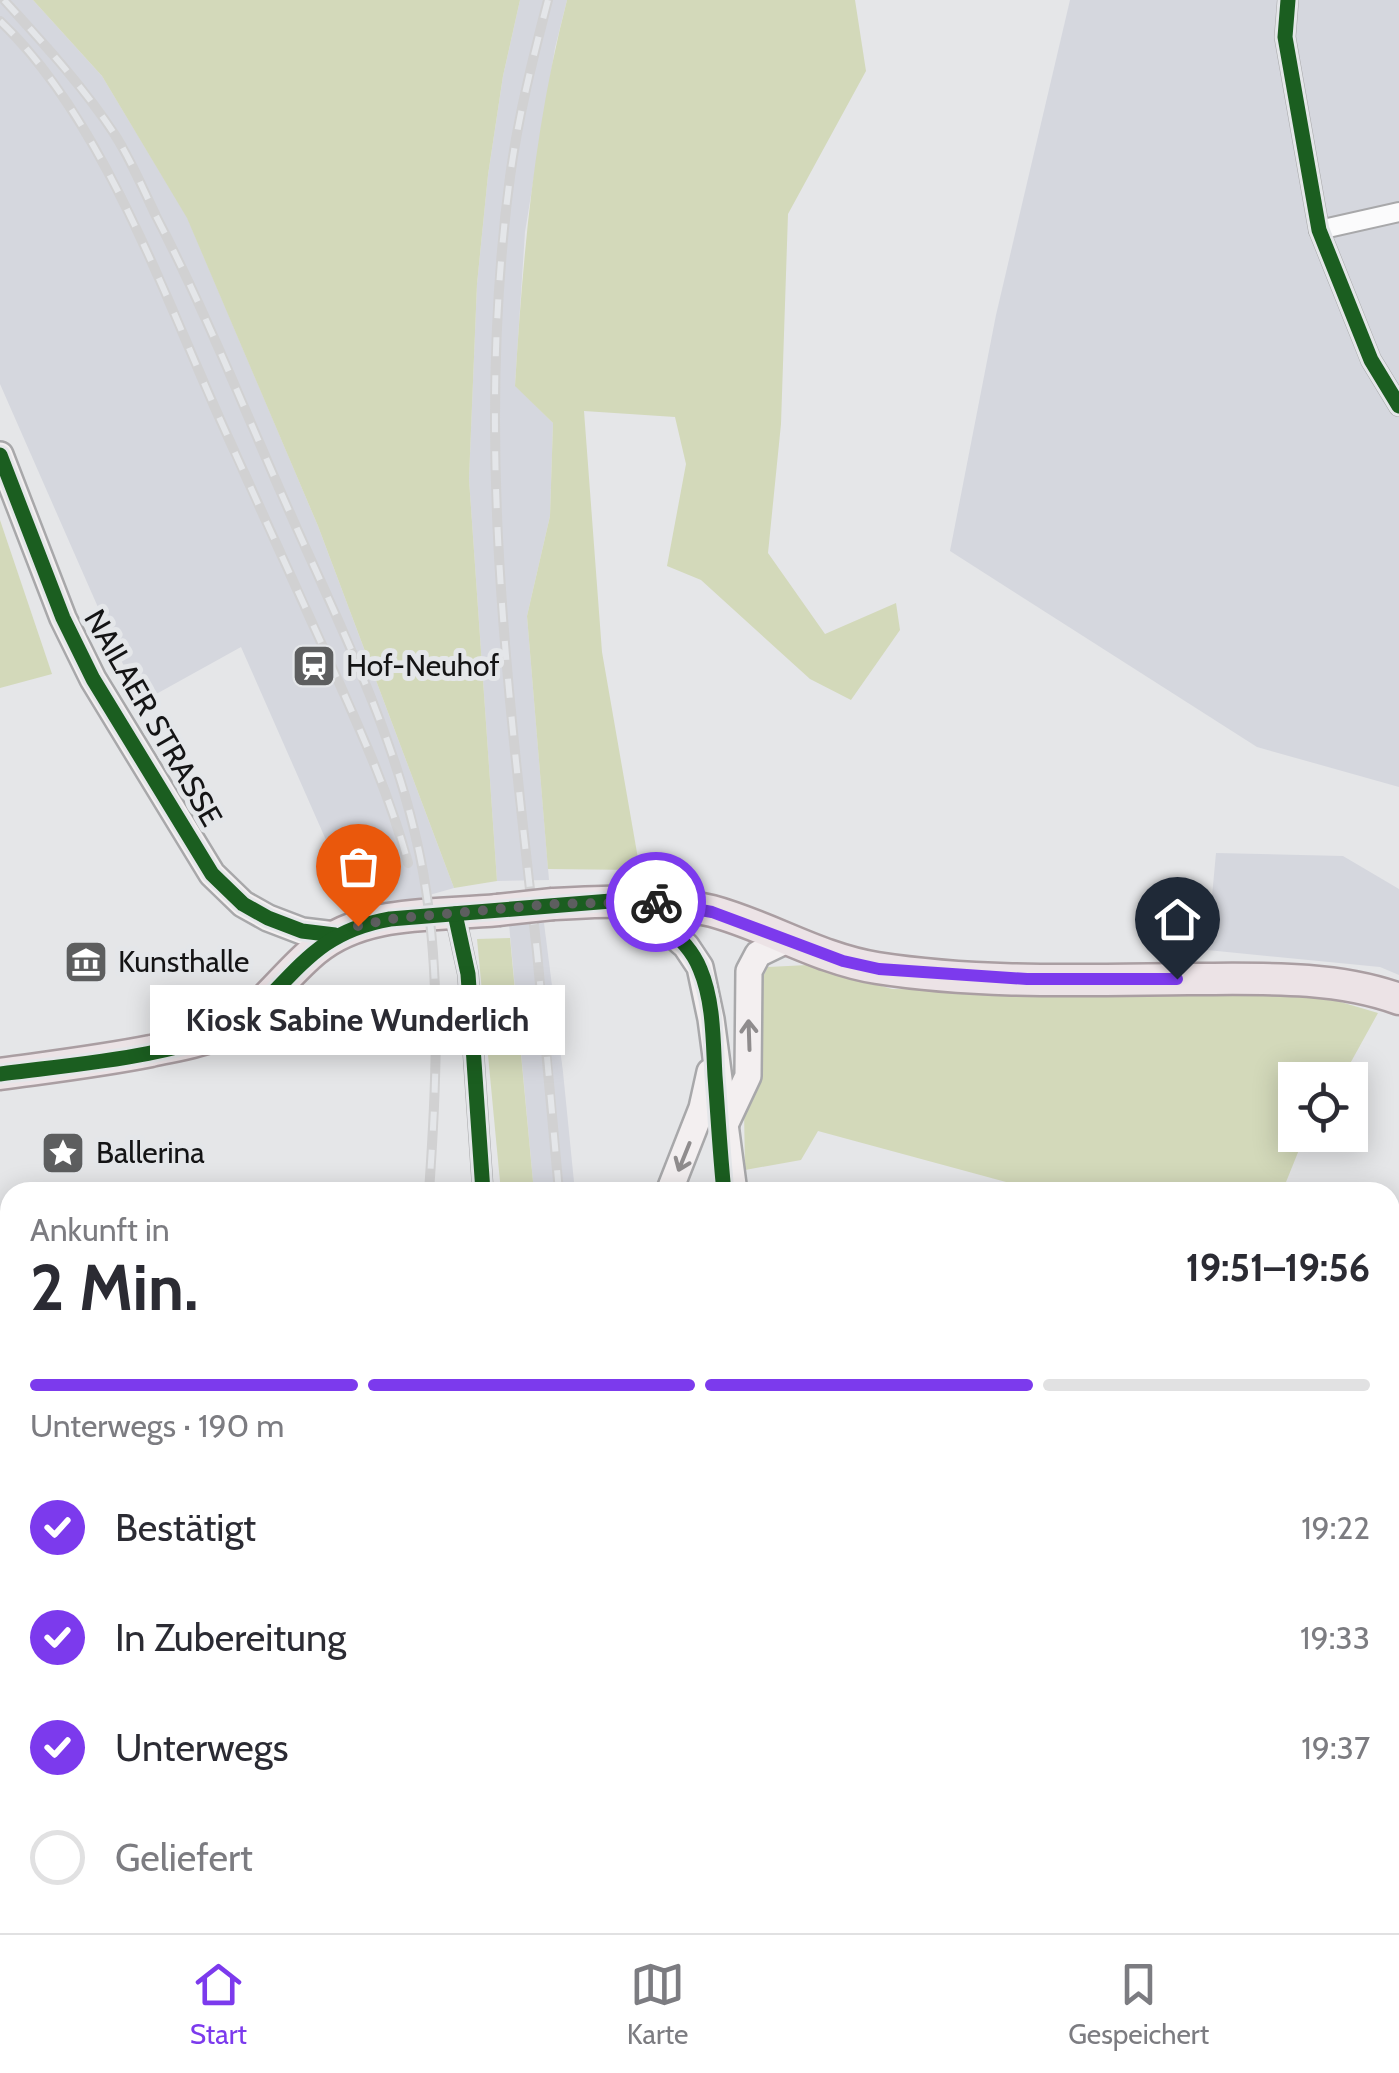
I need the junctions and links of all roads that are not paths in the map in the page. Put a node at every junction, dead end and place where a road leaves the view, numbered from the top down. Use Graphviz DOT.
graph roads {
  1 [pos="1288,0"];
  2 [pos="1399,212"];
  3 [pos="1319,230"];
  4 [pos="1399,406"];
  5 [pos="0,455"];
  6 [pos="611,901"];
  7 [pos="455,914"];
  8 [pos="335,935"];
  9 [pos="790,939"];
  10 [pos="1399,999"];
  11 [pos="714,1053"];
  12 [pos="0,1074"];
  13 [pos="724,1127"];
  14 [pos="483,1182"];
  15 [pos="673,1182"];
  16 [pos="732,1182"];
  1 -- 3 [label="street"];
  2 -- 3 [label="street"];
  3 -- 4 [label="street"];
  5 -- 8 [label="street, NAILAER STRASSE"];
  6 -- 7 [label="main road, bridge"];
  6 -- 9 [label="main road"];
  6 -- 11 [label="street"];
  7 -- 8 [label="main road"];
  7 -- 14 [label="street"];
  8 -- 12 [label="main road"];
  9 -- 10 [label="main road"];
  13 -- 9 [label="street, one-way"];
  11 -- 13 [label="street"];
  11 -- 15 [label="street, one-way"];
  13 -- 16 [label="street"];
}
